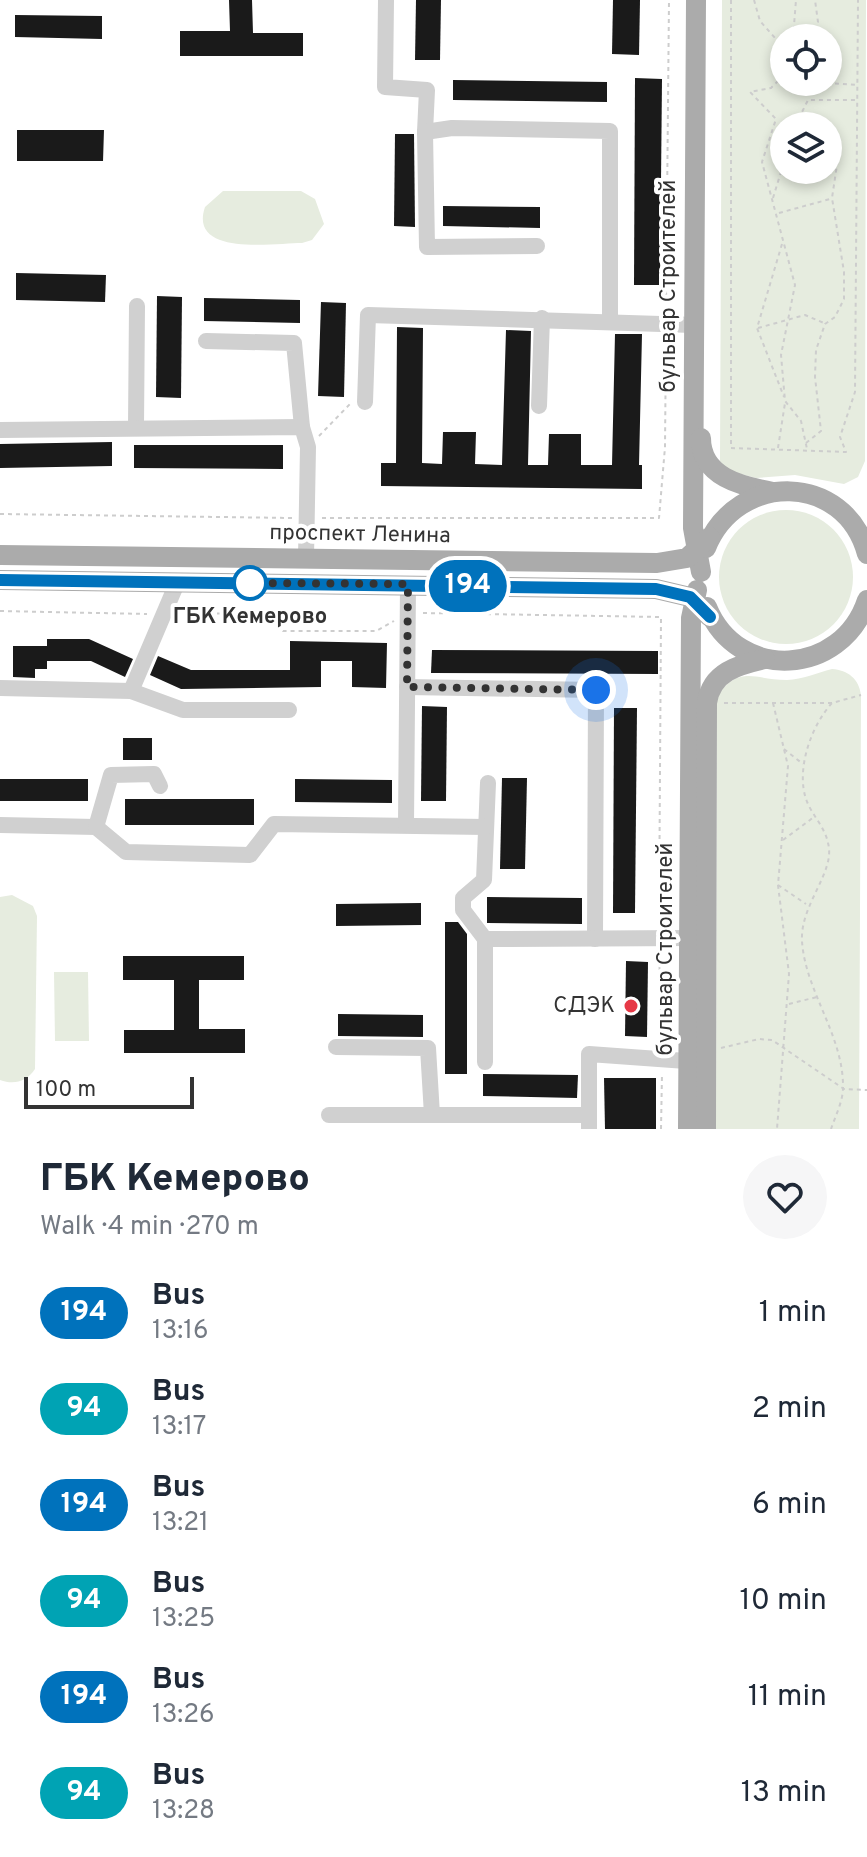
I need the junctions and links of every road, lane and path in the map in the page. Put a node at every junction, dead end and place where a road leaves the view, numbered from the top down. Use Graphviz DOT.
graph roads {
  1 [pos="386,0"];
  2 [pos="669,0"];
  3 [pos="696,0"];
  4 [pos="705,0"];
  5 [pos="731,0"];
  6 [pos="754,0"];
  7 [pos="796,0"];
  8 [pos="815,0"];
  9 [pos="858,0"];
  10 [pos="794,24"];
  11 [pos="818,24"];
  12 [pos="770,32"];
  13 [pos="842,84"];
  14 [pos="858,85"];
  15 [pos="770,88"];
  16 [pos="858,90"];
  17 [pos="865,90"];
  18 [pos="858,100"];
  19 [pos="800,112"];
  20 [pos="425,132"];
  21 [pos="777,184"];
  22 [pos="834,184"];
  23 [pos="832,198"];
  24 [pos="773,199"];
  25 [pos="777,214"];
  26 [pos="782,243"];
  27 [pos="537,246"];
  28 [pos="137,306"];
  29 [pos="542,318"];
  30 [pos="789,318"];
  31 [pos="610,320"];
  32 [pos="666,323"];
  33 [pos="825,324"];
  34 [pos="693,325"];
  35 [pos="757,328"];
  36 [pos="206,341"];
  37 [pos="365,395"];
  38 [pos="785,401"];
  39 [pos="539,406"];
  40 [pos="136,426"];
  41 [pos="302,427"];
  42 [pos="0,430"];
  43 [pos="806,443"];
  44 [pos="308,447"];
  45 [pos="777,449"];
  46 [pos="807,450"];
  47 [pos="773,492"];
  48 [pos="0,514"];
  49 [pos="307,518"];
  50 [pos="865,545"];
  51 [pos="0,555"];
  52 [pos="306,558"];
  53 [pos="699,568"];
  54 [pos="0,580"];
  55 [pos="177,583"];
  56 [pos="408,584"];
  57 [pos="694,600"];
  58 [pos="867,600"];
  59 [pos="0,611"];
  60 [pos="408,613"];
  61 [pos="164,614"];
  62 [pos="863,616"];
  63 [pos="710,617"];
  64 [pos="765,659"];
  65 [pos="407,687"];
  66 [pos="0,688"];
  67 [pos="131,691"];
  68 [pos="861,695"];
  69 [pos="716,703"];
  70 [pos="773,703"];
  71 [pos="832,703"];
  72 [pos="289,710"];
  73 [pos="783,749"];
  74 [pos="803,764"];
  75 [pos="488,783"];
  76 [pos="160,786"];
  77 [pos="814,816"];
  78 [pos="0,825"];
  79 [pos="406,825"];
  80 [pos="96,827"];
  81 [pos="486,827"];
  82 [pos="782,841"];
  83 [pos="778,885"];
  84 [pos="807,905"];
  85 [pos="659,936"];
  86 [pos="690,938"];
  87 [pos="485,939"];
  88 [pos="595,939"];
  89 [pos="818,997"];
  90 [pos="788,1004"];
  91 [pos="336,1047"];
  92 [pos="786,1053"];
  93 [pos="704,1058"];
  94 [pos="662,1060"];
  95 [pos="485,1062"];
  96 [pos="844,1089"];
  97 [pos="867,1090"];
  98 [pos="329,1115"];
  99 [pos="432,1115"];
  100 [pos="589,1122"];
  101 [pos="661,1129"];
  102 [pos="688,1129"];
  103 [pos="706,1129"];
  104 [pos="777,1129"];
  105 [pos="831,1129"];
  1 -- 20 [label="lane"];
  2 -- 32 [label="path"];
  3 -- 34 [label="main road, бульвар Строителей"];
  4 -- 47 [label="main road, бульвар Строителей"];
  5 -- 45 [label="path"];
  6 -- 12 [label="path"];
  7 -- 10 [label="path"];
  8 -- 11 [label="path"];
  9 -- 14 [label="path"];
  13 -- 14 [label="path"];
  14 -- 16 [label="path"];
  15 -- 24 [label="path"];
  16 -- 17 [label="path"];
  16 -- 18 [label="path"];
  18 -- 19 [label="path"];
  18 -- 46 [label="path"];
  20 -- 27 [label="lane"];
  20 -- 31 [label="lane"];
  21 -- 24 [label="path"];
  22 -- 23 [label="path"];
  23 -- 25 [label="path"];
  23 -- 33 [label="path"];
  24 -- 25 [label="path"];
  25 -- 26 [label="path"];
  26 -- 30 [label="path"];
  26 -- 35 [label="path"];
  28 -- 40 [label="lane"];
  29 -- 31 [label="lane"];
  29 -- 37 [label="lane"];
  29 -- 39 [label="lane"];
  30 -- 33 [label="path"];
  30 -- 35 [label="path"];
  30 -- 38 [label="path"];
  31 -- 32 [label="lane"];
  32 -- 34 [label="lane"];
  32 -- 49 [label="path"];
  33 -- 43 [label="path"];
  34 -- 53 [label="main road, бульвар Строителей"];
  35 -- 38 [label="path"];
  36 -- 41 [label="lane"];
  37 -- 44 [label="path"];
  38 -- 43 [label="path"];
  38 -- 45 [label="path"];
  40 -- 41 [label="lane"];
  40 -- 42 [label="lane"];
  41 -- 44 [label="lane"];
  43 -- 46 [label="path"];
  44 -- 49 [label="lane"];
  45 -- 46 [label="path"];
  47 -- 50 [label="main road"];
  47 -- 53 [label="main road"];
  48 -- 49 [label="path"];
  49 -- 52 [label="lane"];
  51 -- 52 [label="main road, проспект Ленина"];
  52 -- 53 [label="main road, проспект Ленина"];
  53 -- 57 [label="main road, бульвар Строителей"];
  53 -- 63 [label="main road"];
  54 -- 55 [label="main road"];
  55 -- 56 [label="main road"];
  55 -- 61 [label="lane"];
  56 -- 57 [label="main road"];
  56 -- 60 [label="lane"];
  57 -- 63 [label="main road"];
  57 -- 86 [label="main road, бульвар Строителей"];
  58 -- 62 [label="main road"];
  59 -- 61 [label="path"];
  60 -- 61 [label="path"];
  60 -- 65 [label="lane"];
  60 -- 85 [label="path"];
  61 -- 67 [label="lane"];
  62 -- 64 [label="main road"];
  63 -- 64 [label="main road"];
  64 -- 93 [label="main road, бульвар Строителей"];
  65 -- 79 [label="lane"];
  65 -- 88 [label="lane"];
  66 -- 67 [label="lane"];
  67 -- 72 [label="lane"];
  68 -- 71 [label="path"];
  69 -- 70 [label="path"];
  70 -- 71 [label="path"];
  70 -- 73 [label="path"];
  71 -- 74 [label="path"];
  73 -- 74 [label="path"];
  73 -- 82 [label="path"];
  74 -- 77 [label="path"];
  75 -- 81 [label="lane"];
  76 -- 80 [label="lane"];
  77 -- 82 [label="path"];
  77 -- 84 [label="path"];
  78 -- 80 [label="lane"];
  79 -- 80 [label="lane"];
  79 -- 81 [label="lane"];
  81 -- 87 [label="lane"];
  82 -- 83 [label="path"];
  83 -- 84 [label="path"];
  83 -- 90 [label="path"];
  84 -- 89 [label="path"];
  85 -- 86 [label="lane"];
  85 -- 88 [label="lane"];
  85 -- 94 [label="path"];
  86 -- 93 [label="main road, бульвар Строителей"];
  87 -- 88 [label="lane"];
  87 -- 95 [label="lane"];
  89 -- 90 [label="path"];
  89 -- 96 [label="path"];
  90 -- 92 [label="path"];
  91 -- 99 [label="lane"];
  92 -- 93 [label="path"];
  92 -- 96 [label="path"];
  92 -- 104 [label="path"];
  93 -- 94 [label="lane"];
  93 -- 102 [label="main road, бульвар Строителей"];
  93 -- 103 [label="main road, бульвар Строителей"];
  94 -- 100 [label="lane"];
  94 -- 101 [label="path"];
  96 -- 97 [label="path"];
  96 -- 105 [label="path"];
  98 -- 99 [label="lane"];
  99 -- 100 [label="lane"];
}
